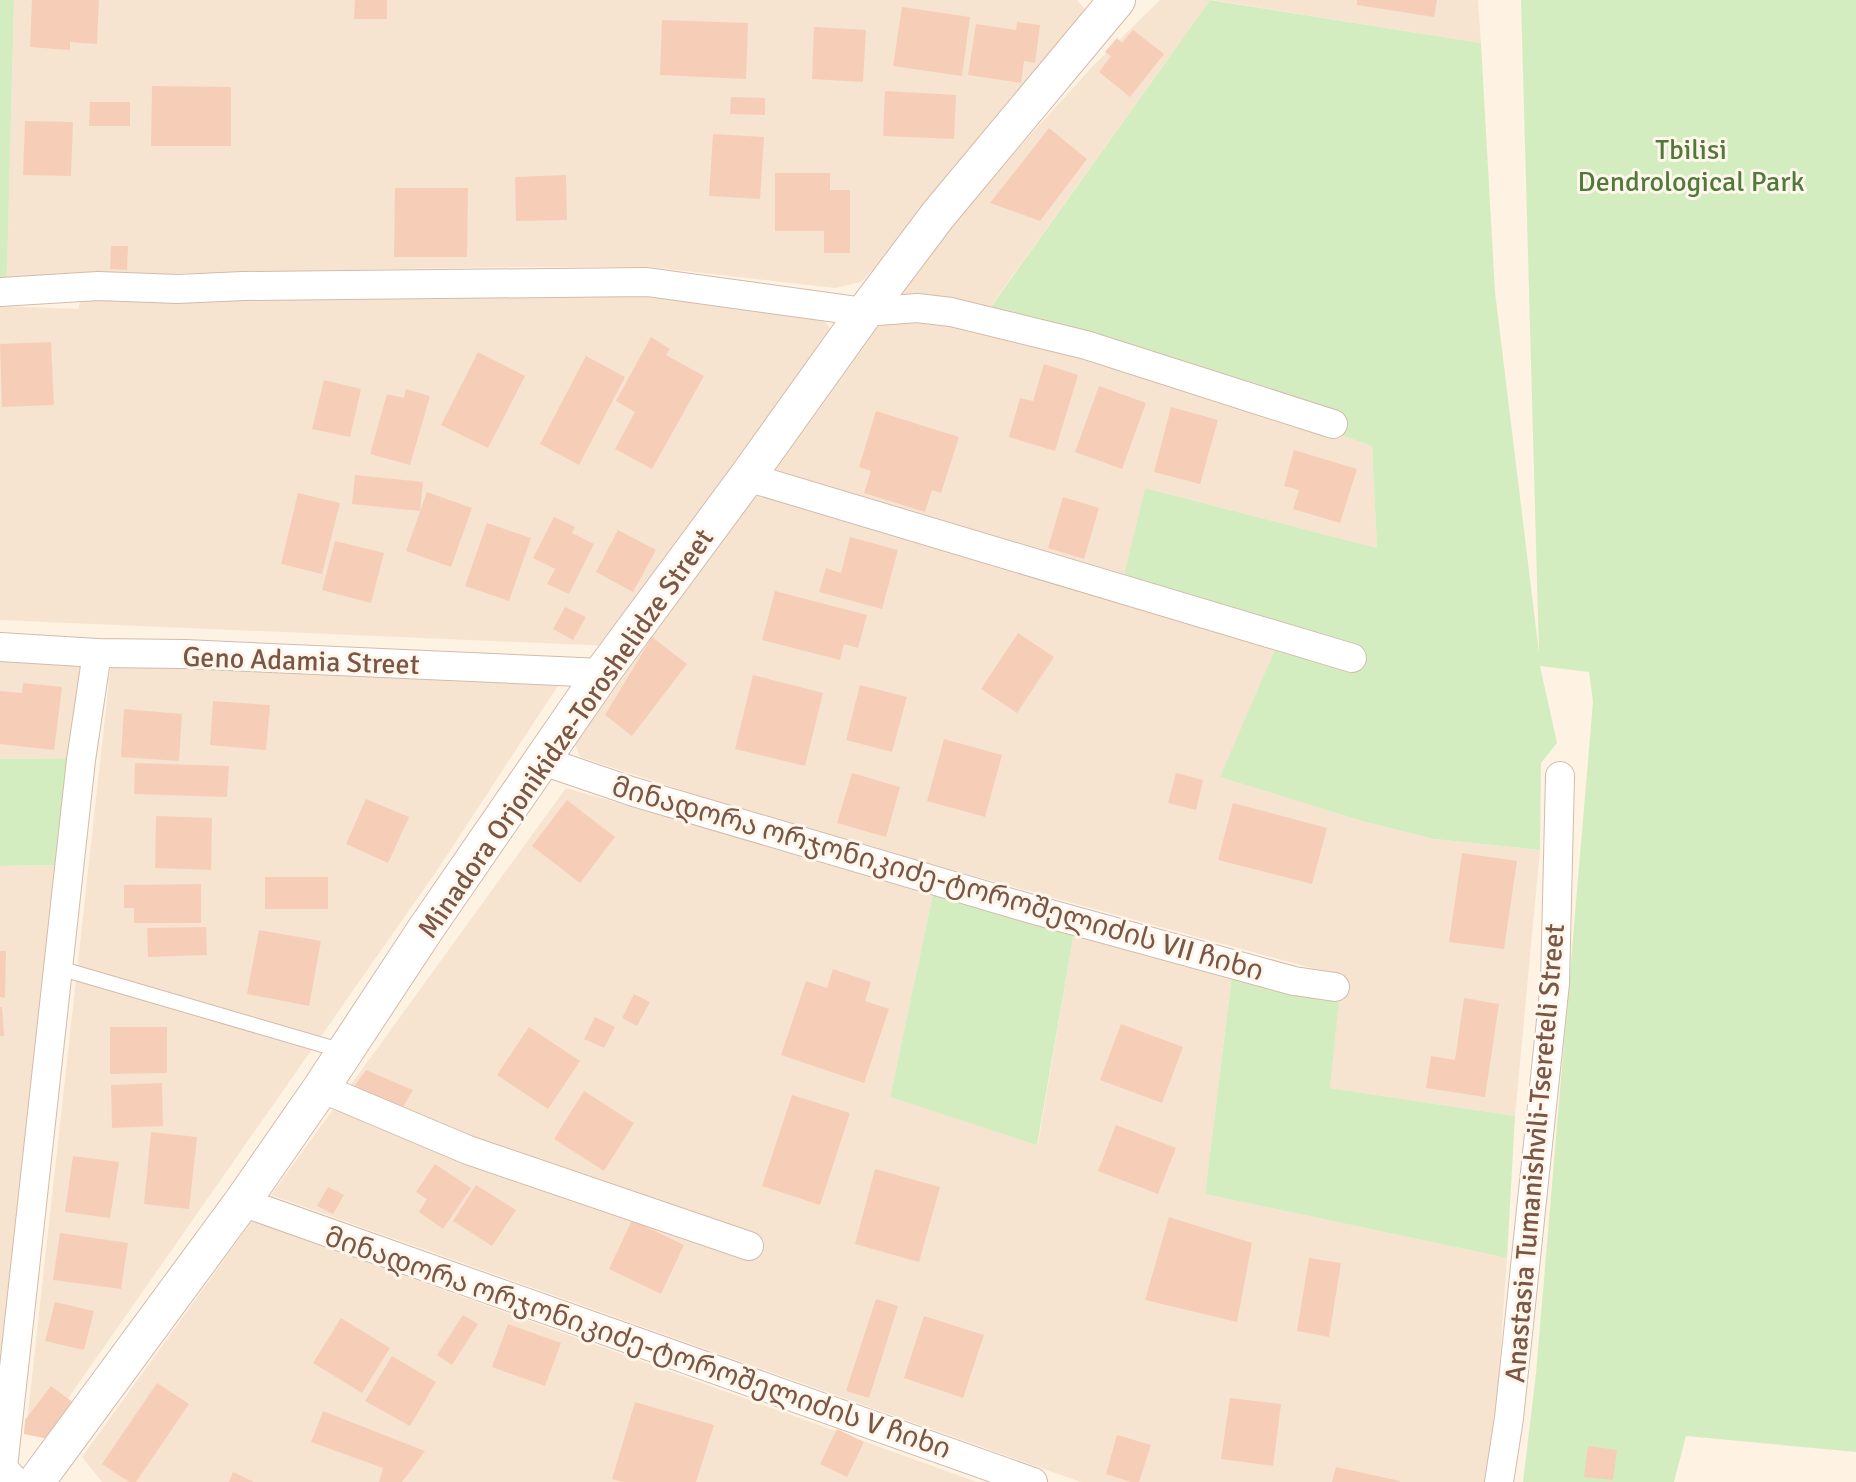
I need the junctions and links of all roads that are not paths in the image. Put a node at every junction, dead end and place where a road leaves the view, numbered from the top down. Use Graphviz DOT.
graph roads {
  1 [pos="1117,0"];
  2 [pos="0,292"];
  3 [pos="865,312"];
  4 [pos="1333,424"];
  5 [pos="747,477"];
  6 [pos="0,647"];
  7 [pos="97,653"];
  8 [pos="1352,658"];
  9 [pos="602,673"];
  10 [pos="543,761"];
  11 [pos="1560,776"];
  12 [pos="59,968"];
  13 [pos="1335,987"];
  14 [pos="344,1051"];
  15 [pos="321,1088"];
  16 [pos="242,1202"];
  17 [pos="749,1246"];
  18 [pos="17,1482"];
  19 [pos="36,1482"];
  20 [pos="1033,1482"];
  21 [pos="1499,1482"];
  1 -- 3 [label="street, Minadora Orjonikidze-Toroshelidze Street"];
  2 -- 3 [label="street"];
  3 -- 4 [label="street"];
  3 -- 5 [label="street, Minadora Orjonikidze-Toroshelidze Street"];
  5 -- 8 [label="street"];
  5 -- 9 [label="street, Minadora Orjonikidze-Toroshelidze Street"];
  6 -- 7 [label="street, Geno Adamia Street"];
  7 -- 9 [label="street, Geno Adamia Street"];
  7 -- 12 [label="street"];
  9 -- 10 [label="street, Minadora Orjonikidze-Toroshelidze Street"];
  10 -- 13 [label="street, მინადორა ორჯონიკიძე-ტოროშელიძის VII ჩიხი"];
  10 -- 14 [label="street, Minadora Orjonikidze-Toroshelidze Street"];
  11 -- 21 [label="street, Anastasia Tumanishvili-Tsereteli Street"];
  12 -- 14 [label="lane"];
  12 -- 18 [label="street"];
  14 -- 15 [label="street, Minadora Orjonikidze-Toroshelidze Street"];
  15 -- 16 [label="street, Minadora Orjonikidze-Toroshelidze Street"];
  15 -- 17 [label="street"];
  16 -- 19 [label="street, Minadora Orjonikidze-Toroshelidze Street"];
  16 -- 20 [label="street, მინადორა ორჯონიკიძე-ტოროშელიძის V ჩიხი"];
}
